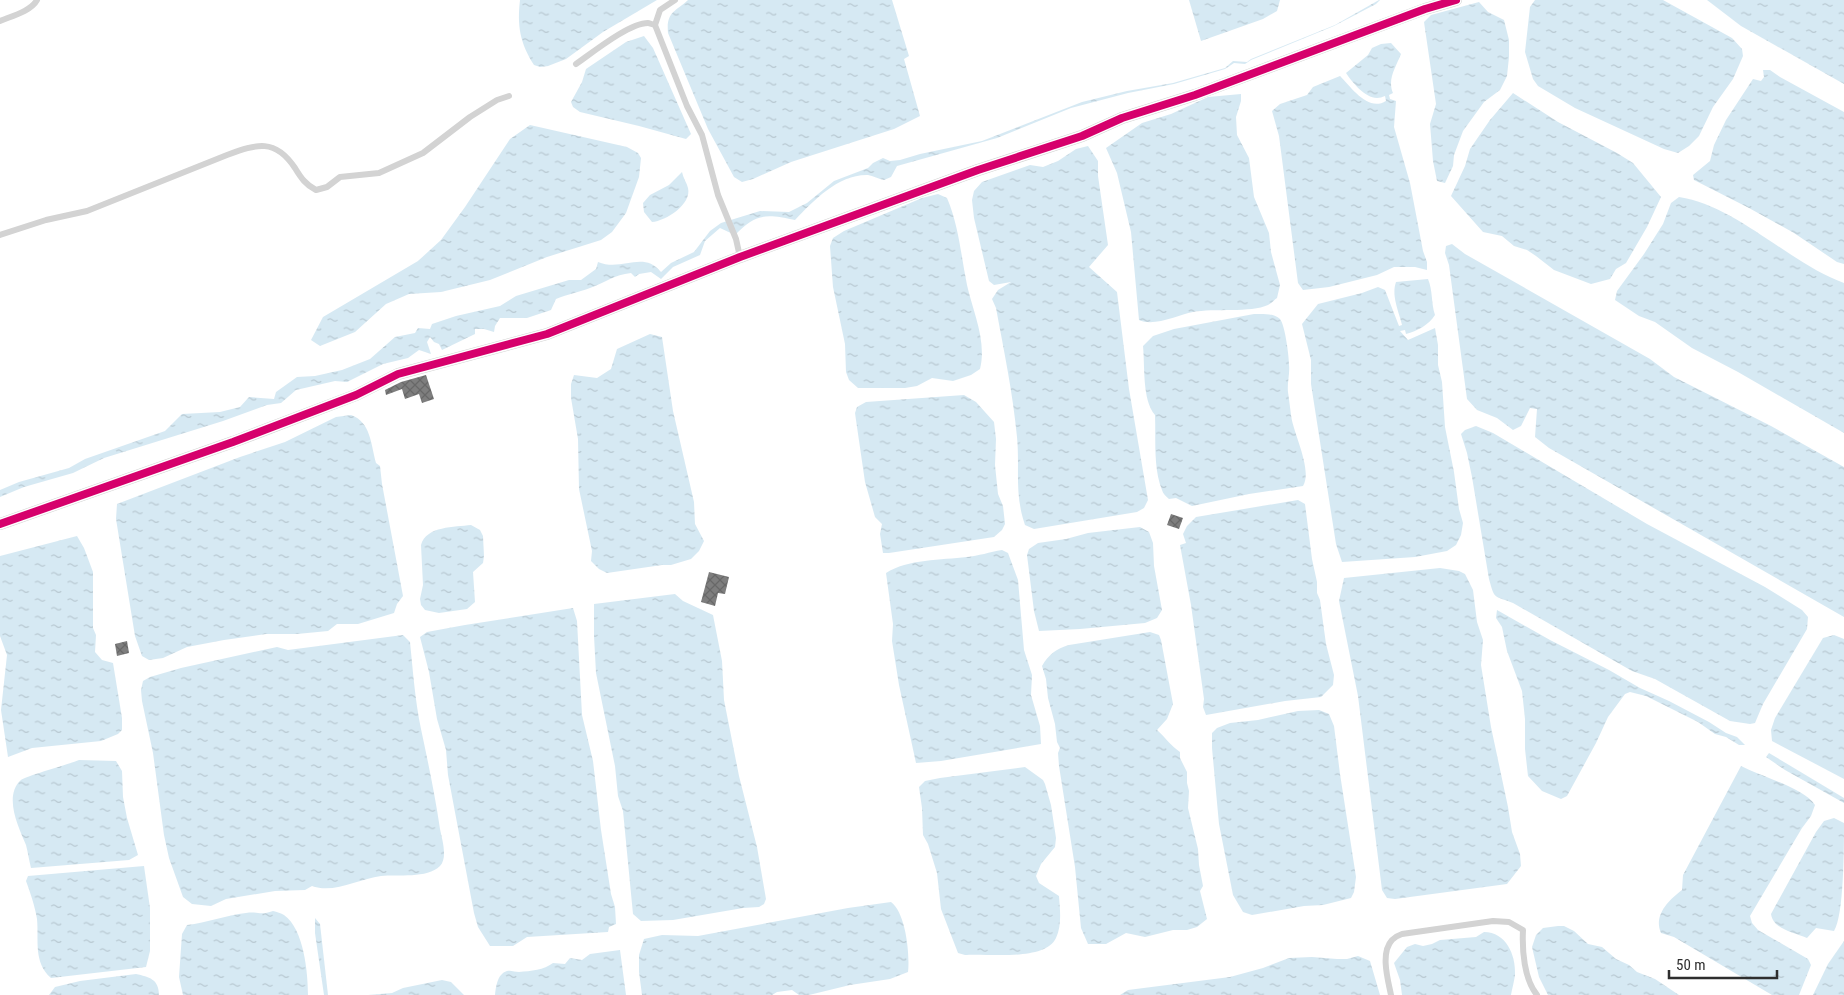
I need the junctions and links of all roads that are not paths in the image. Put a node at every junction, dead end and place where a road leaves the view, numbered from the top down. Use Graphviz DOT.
graph roads {
  1 [pos="37,0"];
  2 [pos="675,0"];
  3 [pos="1456,0"];
  4 [pos="0,21"];
  5 [pos="655,25"];
  6 [pos="576,64"];
  7 [pos="509,96"];
  8 [pos="0,235"];
  9 [pos="740,257"];
  10 [pos="0,524"];
  11 [pos="1392,995"];
  12 [pos="1537,995"];
  1 -- 4 [label="lane"];
  2 -- 5 [label="lane"];
  3 -- 9 [label="street"];
  5 -- 6 [label="lane"];
  5 -- 9 [label="lane"];
  7 -- 8 [label="lane"];
  9 -- 10 [label="street"];
  11 -- 12 [label="lane"];
}
